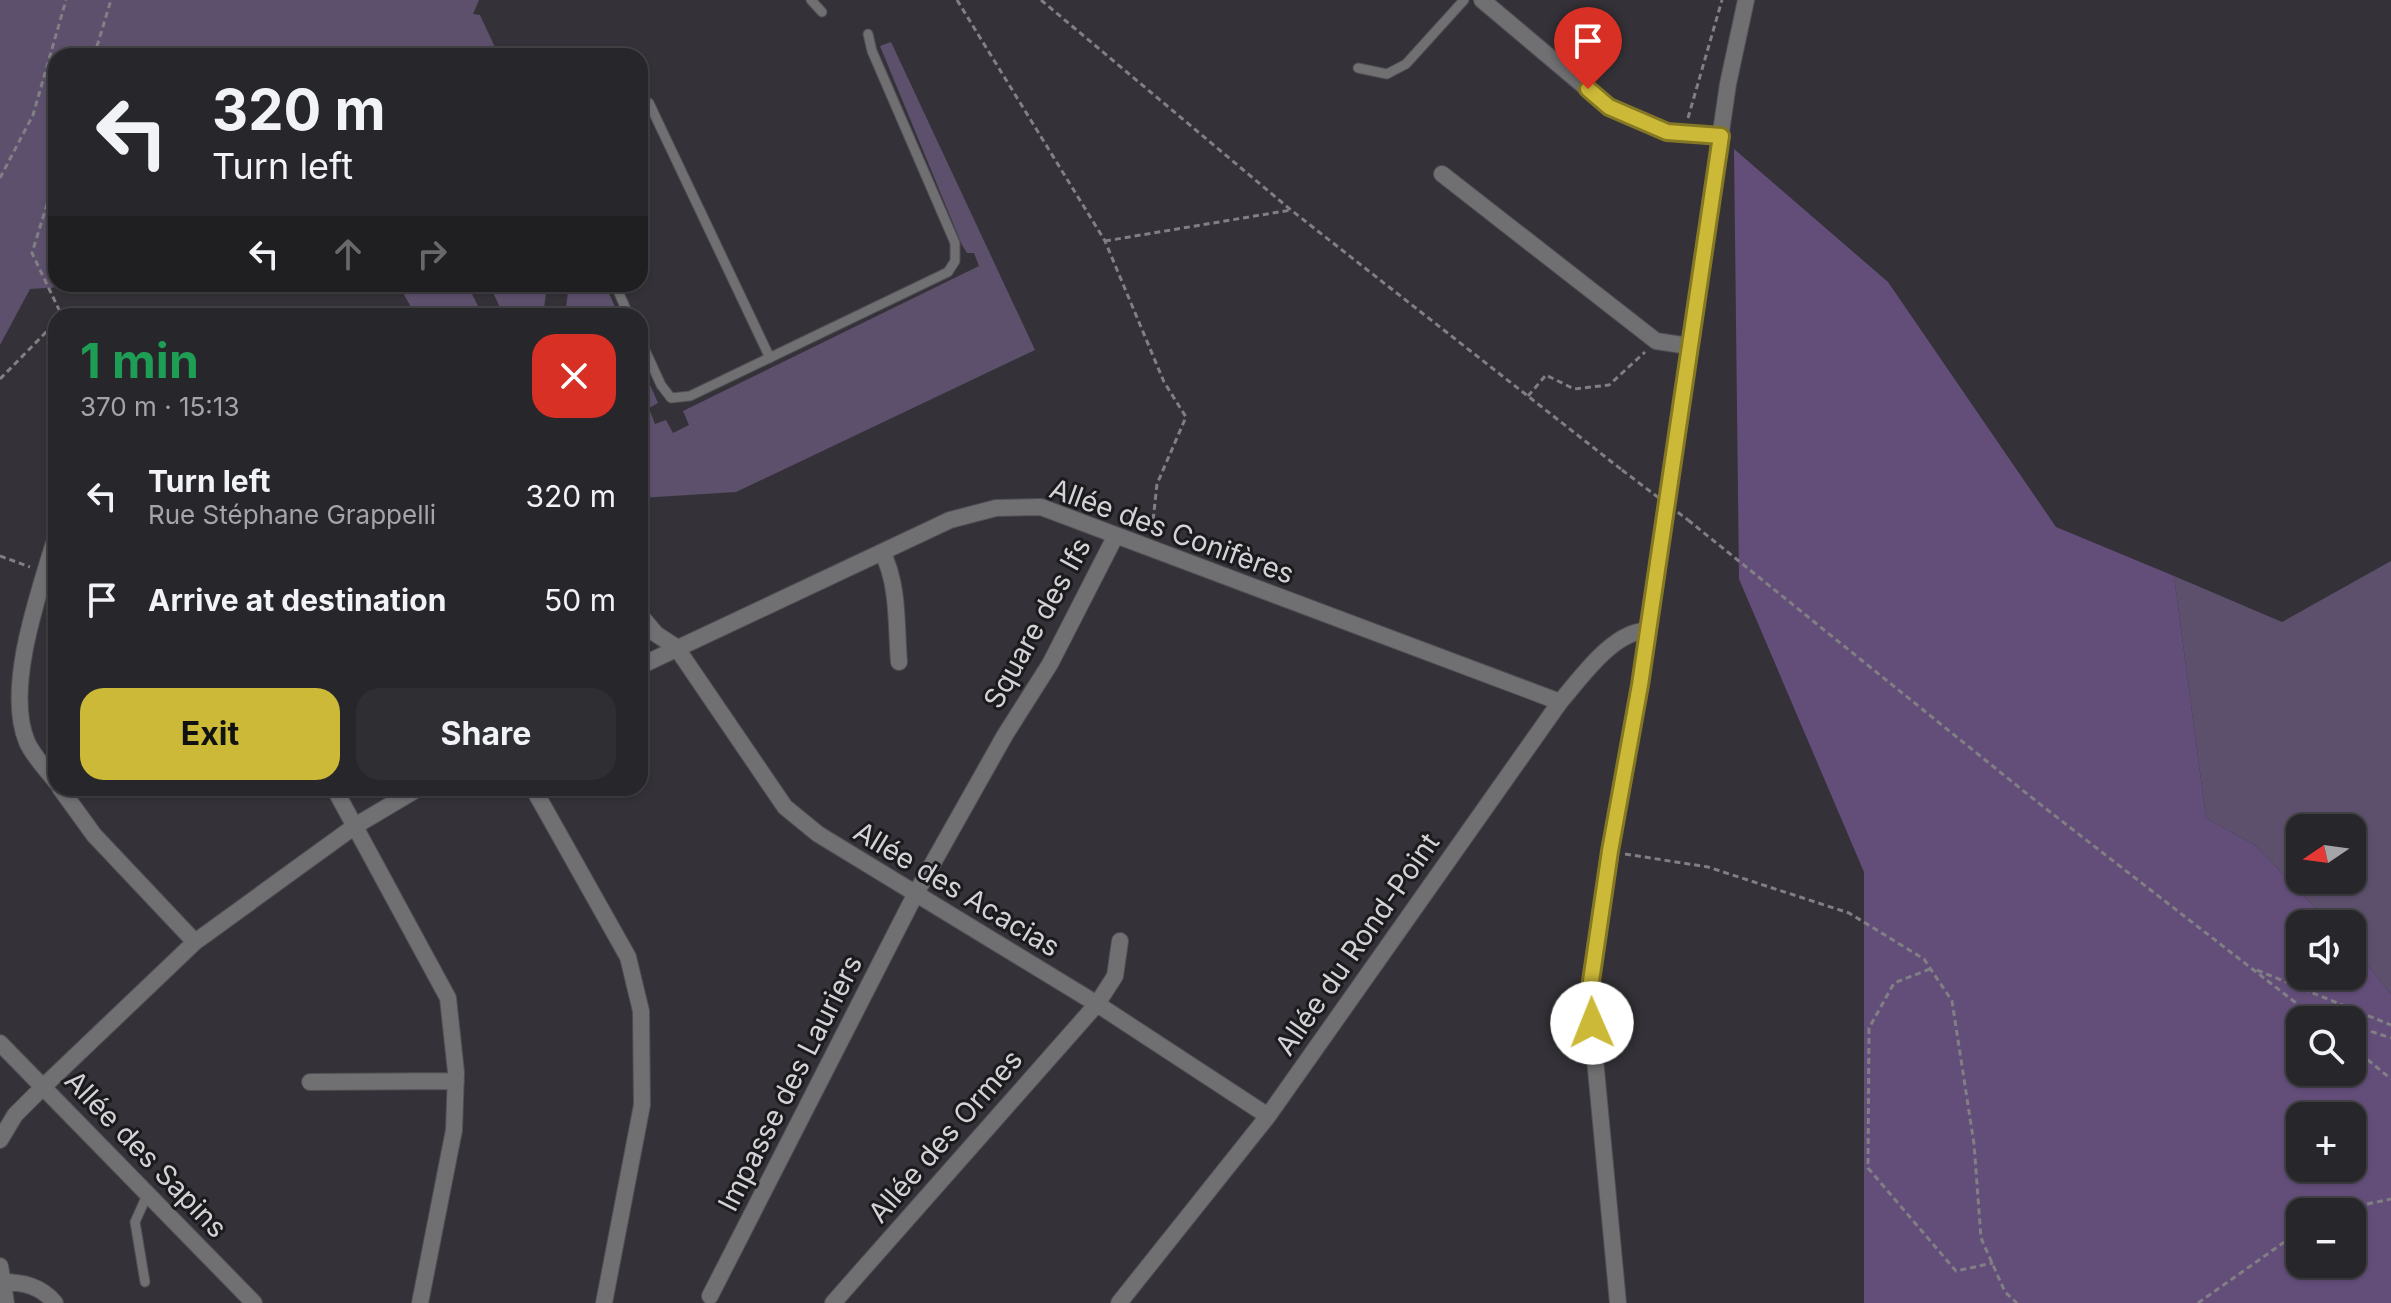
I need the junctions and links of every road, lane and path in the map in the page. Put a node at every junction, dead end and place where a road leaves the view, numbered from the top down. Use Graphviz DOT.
graph roads {
  1 [pos="66,0"];
  2 [pos="111,0"];
  3 [pos="811,0"];
  4 [pos="957,0"];
  5 [pos="1041,0"];
  6 [pos="1464,0"];
  7 [pos="1482,0"];
  8 [pos="1722,0"];
  9 [pos="1746,0"];
  10 [pos="822,12"];
  11 [pos="868,34"];
  12 [pos="52,48"];
  13 [pos="96,48"];
  14 [pos="48,63"];
  15 [pos="1358,68"];
  16 [pos="649,103"];
  17 [pos="1684,134"];
  18 [pos="1721,136"];
  19 [pos="1442,174"];
  20 [pos="0,178"];
  21 [pos="48,201"];
  22 [pos="1291,210"];
  23 [pos="1105,241"];
  24 [pos="48,287"];
  25 [pos="48,330"];
  26 [pos="1656,341"];
  27 [pos="1689,346"];
  28 [pos="648,357"];
  29 [pos="770,358"];
  30 [pos="0,379"];
  31 [pos="1528,396"];
  32 [pos="1115,537"];
  33 [pos="1150,550"];
  34 [pos="882,552"];
  35 [pos="0,556"];
  36 [pos="48,562"];
  37 [pos="45,572"];
  38 [pos="648,624"];
  39 [pos="1647,631"];
  40 [pos="676,647"];
  41 [pos="648,662"];
  42 [pos="899,662"];
  43 [pos="1560,702"];
  44 [pos="48,771"];
  45 [pos="66,796"];
  46 [pos="338,796"];
  47 [pos="406,796"];
  48 [pos="537,796"];
  49 [pos="355,826"];
  50 [pos="1610,851"];
  51 [pos="916,893"];
  52 [pos="1120,941"];
  53 [pos="195,942"];
  54 [pos="2252,968"];
  55 [pos="1930,969"];
  56 [pos="1097,1004"];
  57 [pos="2301,1006"];
  58 [pos="2391,1025"];
  59 [pos="2366,1030"];
  60 [pos="2391,1038"];
  61 [pos="0,1043"];
  62 [pos="2366,1058"];
  63 [pos="2391,1079"];
  64 [pos="456,1081"];
  65 [pos="310,1082"];
  66 [pos="44,1086"];
  67 [pos="1268,1116"];
  68 [pos="0,1140"];
  69 [pos="148,1193"];
  70 [pos="2391,1199"];
  71 [pos="2366,1204"];
  72 [pos="2286,1241"];
  73 [pos="1993,1263"];
  74 [pos="1,1274"];
  75 [pos="145,1282"];
  76 [pos="710,1296"];
  77 [pos="250,1301"];
  78 [pos="6,1303"];
  79 [pos="55,1303"];
  80 [pos="420,1303"];
  81 [pos="604,1303"];
  82 [pos="833,1303"];
  83 [pos="1119,1303"];
  84 [pos="1618,1303"];
  85 [pos="2017,1303"];
  86 [pos="2198,1303"];
  1 -- 12 [label="path"];
  2 -- 13 [label="path"];
  3 -- 10 [label="lane"];
  4 -- 23 [label="path"];
  5 -- 22 [label="path"];
  6 -- 15 [label="lane"];
  7 -- 17 [label="street"];
  8 -- 17 [label="path"];
  9 -- 18 [label="street"];
  11 -- 29 [label="lane"];
  14 -- 20 [label="path"];
  16 -- 29 [label="lane"];
  17 -- 18 [label="street"];
  18 -- 27 [label="street"];
  19 -- 26 [label="street"];
  21 -- 24 [label="path"];
  22 -- 23 [label="path"];
  22 -- 31 [label="path"];
  23 -- 33 [label="path"];
  25 -- 30 [label="path"];
  26 -- 27 [label="street"];
  26 -- 31 [label="path"];
  27 -- 39 [label="street"];
  28 -- 29 [label="lane"];
  31 -- 54 [label="path, bridge"];
  32 -- 33 [label="street, Allée des Conifères"];
  32 -- 34 [label="street, Allée des Conifères"];
  32 -- 51 [label="street, Square des Ifs"];
  33 -- 43 [label="street, Allée des Conifères"];
  34 -- 40 [label="street, Allée des Conifères"];
  34 -- 42 [label="street"];
  35 -- 37 [label="path"];
  36 -- 37 [label="street"];
  37 -- 44 [label="street"];
  38 -- 40 [label="street, Allée des Acacias"];
  39 -- 43 [label="street, Allée du Rond-Point"];
  39 -- 50 [label="street"];
  40 -- 41 [label="street, Allée des Conifères"];
  40 -- 51 [label="street, Allée des Acacias"];
  43 -- 67 [label="street, Allée du Rond-Point"];
  45 -- 53 [label="street"];
  46 -- 49 [label="street"];
  47 -- 49 [label="street"];
  48 -- 81 [label="street"];
  49 -- 53 [label="street"];
  49 -- 64 [label="street"];
  50 -- 55 [label="path"];
  50 -- 84 [label="street"];
  51 -- 56 [label="street, Allée des Acacias"];
  51 -- 76 [label="street, Impasse des Lauriers"];
  52 -- 56 [label="street, Allée des Ormes"];
  53 -- 66 [label="street"];
  54 -- 57 [label="path"];
  54 -- 58 [label="path"];
  55 -- 73 [label="path"];
  55 -- 73 [label="path"];
  56 -- 67 [label="street, Allée des Acacias"];
  56 -- 82 [label="street, Allée des Ormes"];
  59 -- 60 [label="path"];
  61 -- 66 [label="street, Allée des Sapins"];
  62 -- 63 [label="path"];
  64 -- 65 [label="street"];
  64 -- 80 [label="street"];
  66 -- 68 [label="street"];
  66 -- 69 [label="street, Allée des Sapins"];
  67 -- 83 [label="street, Allée du Rond-Point"];
  69 -- 75 [label="lane"];
  69 -- 77 [label="street, Allée des Sapins"];
  70 -- 71 [label="path"];
  72 -- 86 [label="path"];
  73 -- 85 [label="path"];
  74 -- 78 [label="street"];
  74 -- 79 [label="street"];
}
